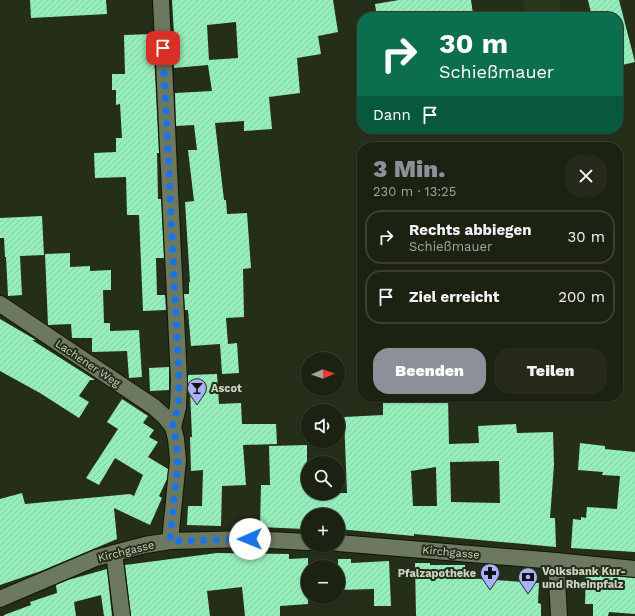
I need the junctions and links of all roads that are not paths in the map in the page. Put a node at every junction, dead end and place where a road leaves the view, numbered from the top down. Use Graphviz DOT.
graph roads {
  1 [pos="161,0"];
  2 [pos="0,304"];
  3 [pos="172,427"];
  4 [pos="170,541"];
  5 [pos="301,542"];
  6 [pos="345,545"];
  7 [pos="114,553"];
  8 [pos="556,561"];
  9 [pos="635,569"];
  10 [pos="0,599"];
  11 [pos="122,616"];
  12 [pos="559,616"];
  1 -- 3 [label="street"];
  2 -- 3 [label="street, Lachener Weg"];
  3 -- 4 [label="street"];
  4 -- 5 [label="street, Kirchgasse"];
  4 -- 7 [label="street, Kirchgasse"];
  6 -- 8 [label="street, Kirchgasse"];
  7 -- 10 [label="street, Kirchgasse"];
  7 -- 11 [label="street"];
  8 -- 9 [label="street, Kirchgasse"];
  8 -- 12 [label="street"];
}
